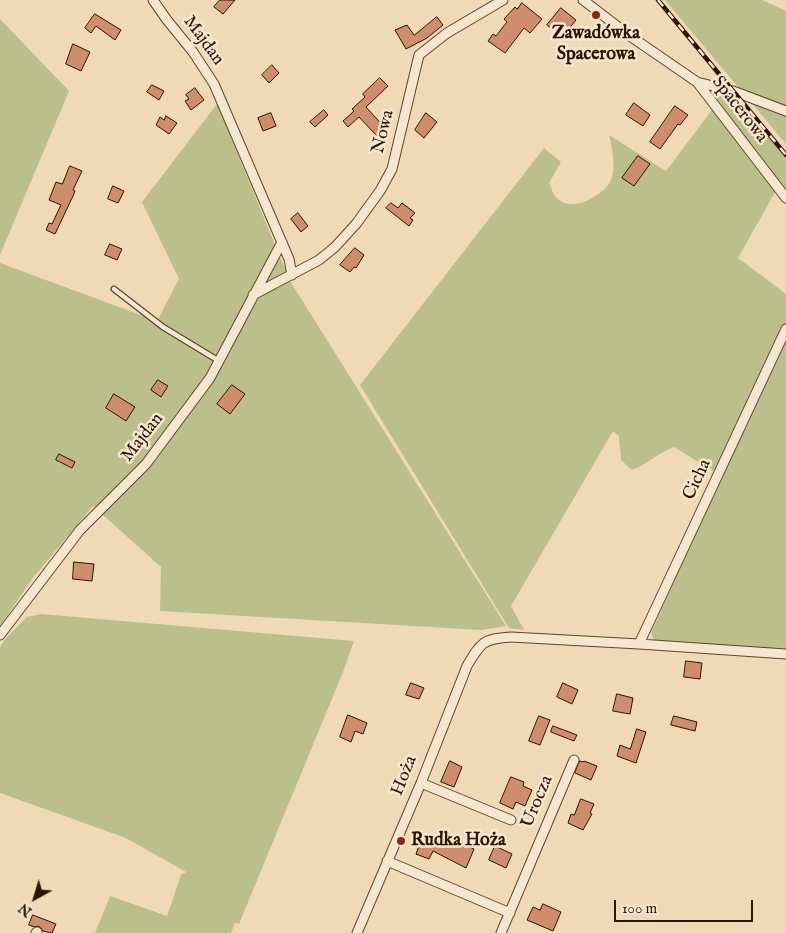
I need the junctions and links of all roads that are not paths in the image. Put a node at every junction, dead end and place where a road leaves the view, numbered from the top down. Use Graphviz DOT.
graph roads {
  1 [pos="153,0"];
  2 [pos="502,0"];
  3 [pos="583,0"];
  4 [pos="697,82"];
  5 [pos="786,111"];
  6 [pos="786,198"];
  7 [pos="282,242"];
  8 [pos="292,275"];
  9 [pos="114,289"];
  10 [pos="253,296"];
  11 [pos="786,329"];
  12 [pos="220,362"];
  13 [pos="0,634"];
  14 [pos="639,644"];
  15 [pos="786,654"];
  16 [pos="574,760"];
  17 [pos="420,783"];
  18 [pos="511,820"];
  19 [pos="387,861"];
  20 [pos="510,913"];
  21 [pos="357,933"];
  22 [pos="501,933"];
  1 -- 7 [label="street, Majdan"];
  2 -- 8 [label="street, Nowa"];
  3 -- 4 [label="street, Spacerowa"];
  4 -- 5 [label="street"];
  4 -- 6 [label="street, Spacerowa"];
  7 -- 8 [label="street, Majdan"];
  7 -- 10 [label="street, Majdan"];
  8 -- 10 [label="street, Nowa"];
  9 -- 12 [label="lane"];
  10 -- 12 [label="street, Majdan"];
  11 -- 14 [label="street, Cicha"];
  12 -- 13 [label="street, Majdan"];
  14 -- 15 [label="street"];
  14 -- 17 [label="street, Hoża"];
  16 -- 20 [label="street, Urocza"];
  17 -- 18 [label="street"];
  17 -- 19 [label="street, Hoża"];
  19 -- 20 [label="street"];
  19 -- 21 [label="street, Hoża"];
  20 -- 22 [label="street, Urocza"];
}
